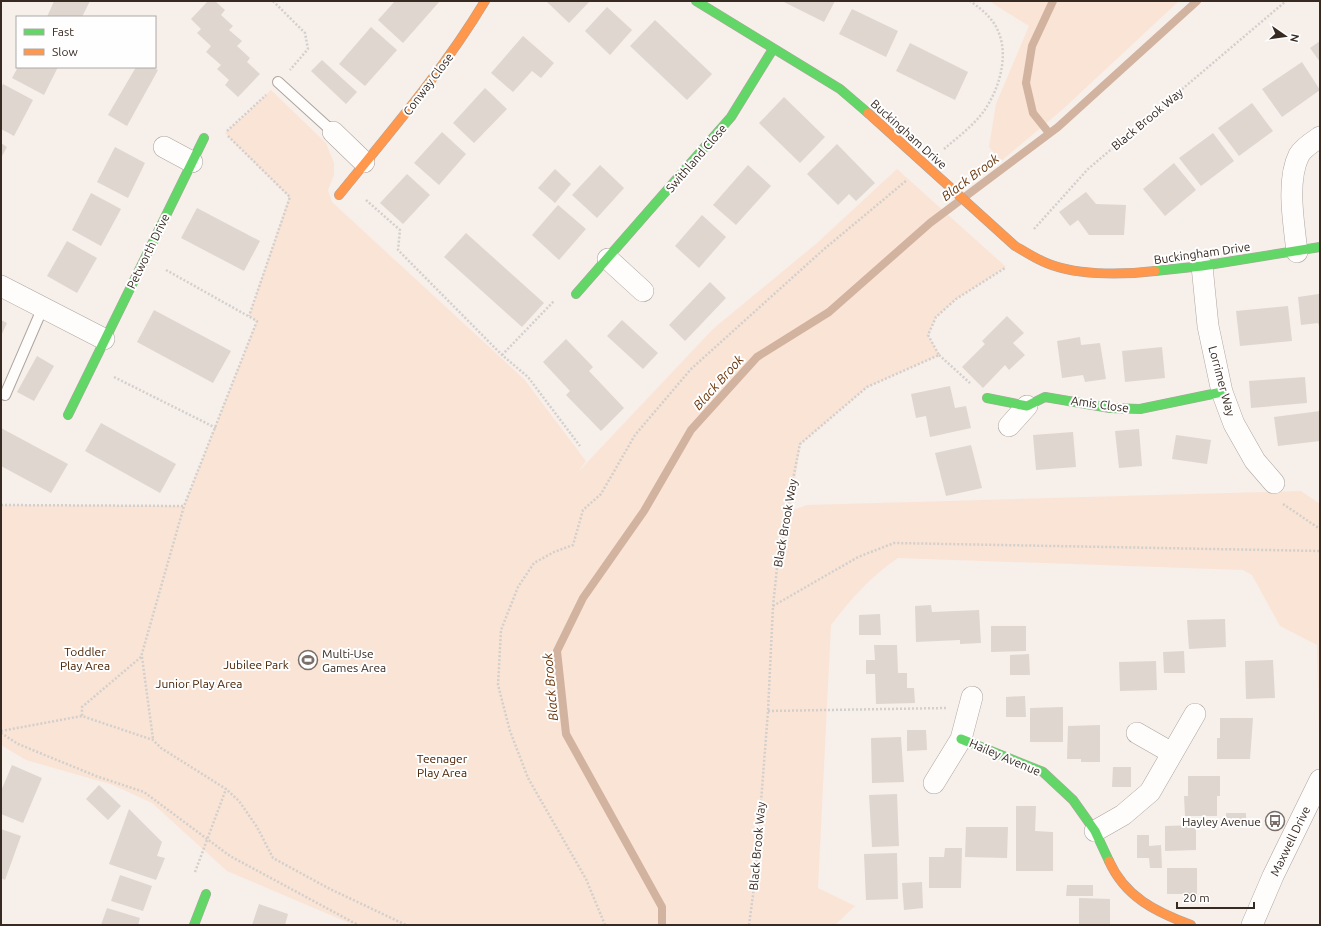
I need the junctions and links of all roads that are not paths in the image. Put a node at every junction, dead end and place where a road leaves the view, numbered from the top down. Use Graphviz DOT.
graph roads {
  1 [pos="485,1"];
  2 [pos="696,1"];
  3 [pos="773,49"];
  4 [pos="278,82"];
  5 [pos="333,132"];
  6 [pos="1320,137"];
  7 [pos="204,138"];
  8 [pos="164,147"];
  9 [pos="192,162"];
  10 [pos="364,162"];
  11 [pos="338,195"];
  12 [pos="1320,247"];
  13 [pos="1297,252"];
  14 [pos="608,259"];
  15 [pos="1202,266"];
  16 [pos="1,286"];
  17 [pos="643,291"];
  18 [pos="576,294"];
  19 [pos="43,307"];
  20 [pos="104,339"];
  21 [pos="1222,392"];
  22 [pos="5,395"];
  23 [pos="987,398"];
  24 [pos="1027,406"];
  25 [pos="68,414"];
  26 [pos="1009,426"];
  27 [pos="1274,484"];
  28 [pos="970,702"];
  29 [pos="1195,714"];
  30 [pos="1137,733"];
  31 [pos="961,739"];
  32 [pos="1172,753"];
  33 [pos="1320,780"];
  34 [pos="934,783"];
  35 [pos="1095,830"];
  36 [pos="206,894"];
  37 [pos="194,925"];
  38 [pos="1191,925"];
  39 [pos="1252,925"];
  1 -- 10 [label="street, Conway Close"];
  2 -- 3 [label="street, Buckingham Drive"];
  3 -- 14 [label="street, Swithland Close"];
  3 -- 15 [label="street, Buckingham Drive"];
  4 -- 5 [label="lane"];
  5 -- 10 [label="street"];
  6 -- 13 [label="street"];
  7 -- 9 [label="street, Petworth Drive"];
  8 -- 9 [label="street"];
  9 -- 20 [label="street, Petworth Drive"];
  10 -- 11 [label="street, Conway Close"];
  12 -- 13 [label="street, Buckingham Drive"];
  13 -- 15 [label="street, Buckingham Drive"];
  14 -- 17 [label="street"];
  14 -- 18 [label="street, Swithland Close"];
  15 -- 21 [label="street, Lorrimer Way"];
  16 -- 19 [label="street"];
  19 -- 20 [label="street"];
  19 -- 22 [label="lane"];
  20 -- 25 [label="street, Petworth Drive"];
  21 -- 24 [label="street, Amis Close"];
  21 -- 27 [label="street, Lorrimer Way"];
  23 -- 24 [label="street"];
  24 -- 26 [label="street, Amis Close"];
  28 -- 31 [label="street, Hailey Avenue"];
  29 -- 32 [label="street"];
  30 -- 32 [label="street"];
  31 -- 34 [label="street, Hailey Avenue"];
  31 -- 35 [label="street, Hailey Avenue"];
  32 -- 35 [label="street"];
  33 -- 39 [label="street, Maxwell Drive"];
  35 -- 38 [label="street, Hailey Avenue"];
  36 -- 37 [label="street"];
}
